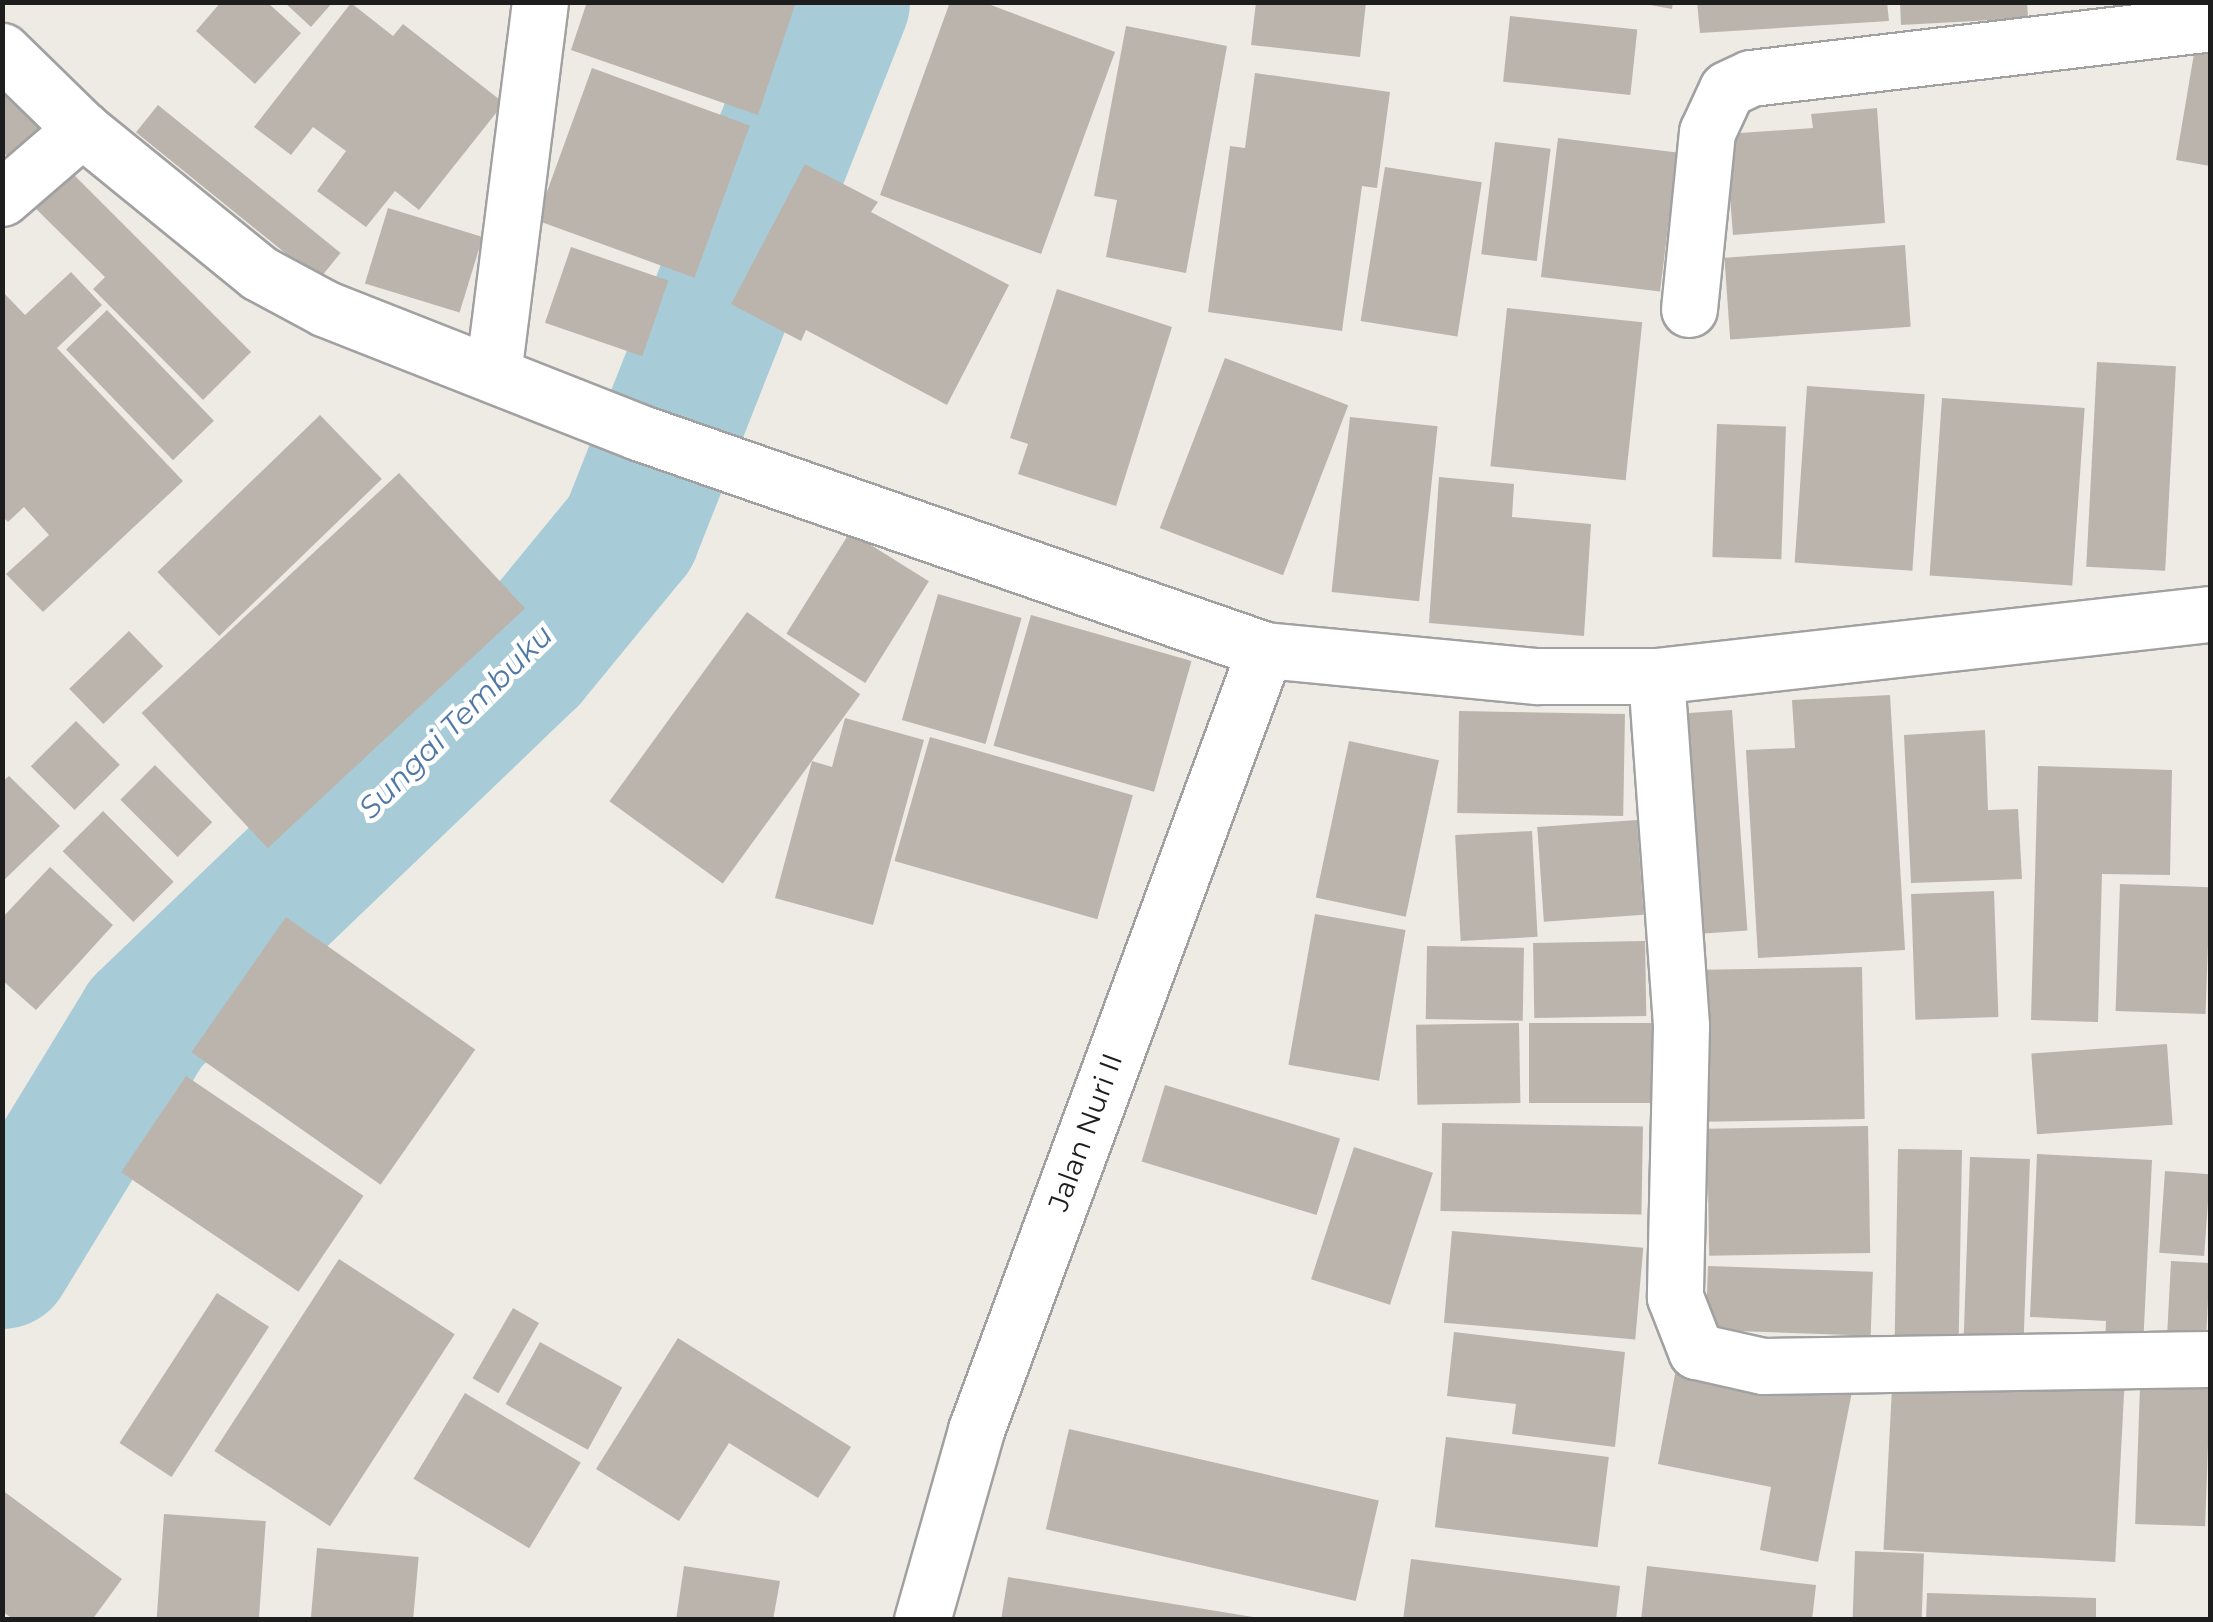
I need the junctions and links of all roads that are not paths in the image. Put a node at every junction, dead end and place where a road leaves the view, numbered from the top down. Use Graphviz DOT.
graph roads {
  1 [pos="540,2"];
  2 [pos="2210,24"];
  3 [pos="2,50"];
  4 [pos="82,129"];
  5 [pos="2,198"];
  6 [pos="1689,309"];
  7 [pos="493,374"];
  8 [pos="2210,614"];
  9 [pos="1265,650"];
  10 [pos="1656,676"];
  11 [pos="2210,1359"];
  12 [pos="922,1620"];
  1 -- 7 [label="street"];
  2 -- 6 [label="street"];
  3 -- 4 [label="street"];
  4 -- 5 [label="street"];
  4 -- 7 [label="street"];
  7 -- 9 [label="street"];
  8 -- 10 [label="street"];
  9 -- 10 [label="street"];
  9 -- 12 [label="street, Jalan Nuri II"];
  10 -- 11 [label="street"];
}
